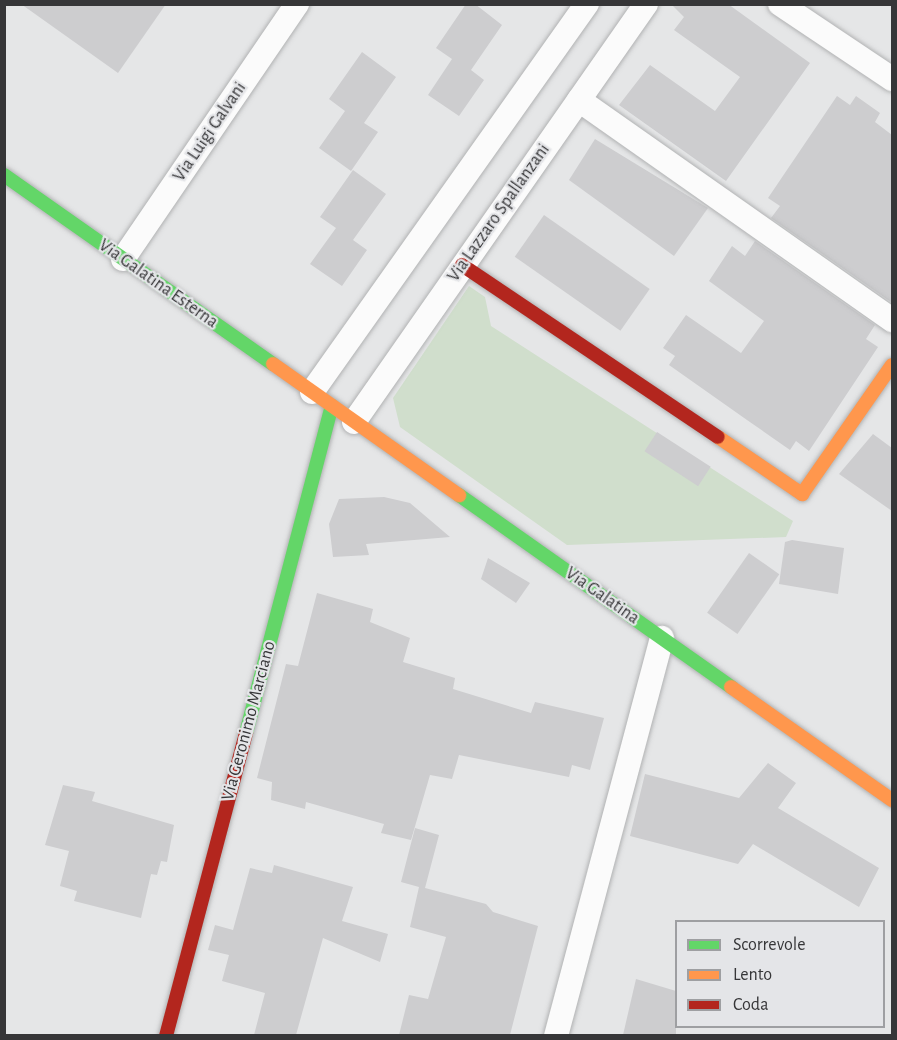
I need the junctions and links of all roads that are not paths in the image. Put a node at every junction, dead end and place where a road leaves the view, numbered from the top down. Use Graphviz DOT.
graph roads {
  1 [pos="297,4"];
  2 [pos="587,4"];
  3 [pos="646,4"];
  4 [pos="780,4"];
  5 [pos="892,79"];
  6 [pos="579,100"];
  7 [pos="4,175"];
  8 [pos="123,259"];
  9 [pos="462,265"];
  10 [pos="892,320"];
  11 [pos="892,365"];
  12 [pos="312,392"];
  13 [pos="332,406"];
  14 [pos="354,422"];
  15 [pos="662,638"];
  16 [pos="892,800"];
  17 [pos="166,1035"];
  18 [pos="556,1035"];
  1 -- 8 [label="street, Via Luigi Galvani"];
  2 -- 12 [label="street"];
  3 -- 6 [label="street, Via Lazzaro Spallanzani"];
  4 -- 5 [label="street"];
  6 -- 9 [label="street, Via Lazzaro Spallanzani"];
  6 -- 10 [label="street"];
  7 -- 8 [label="street, Via Galatina Esterna"];
  8 -- 12 [label="street, Via Galatina Esterna"];
  9 -- 11 [label="street"];
  9 -- 14 [label="street, Via Lazzaro Spallanzani"];
  12 -- 13 [label="street, Via Galatina"];
  13 -- 14 [label="street, Via Galatina"];
  13 -- 17 [label="street, Via Geronimo Marciano"];
  14 -- 15 [label="street, Via Galatina"];
  15 -- 16 [label="street, Via Galatina"];
  15 -- 18 [label="street"];
}
